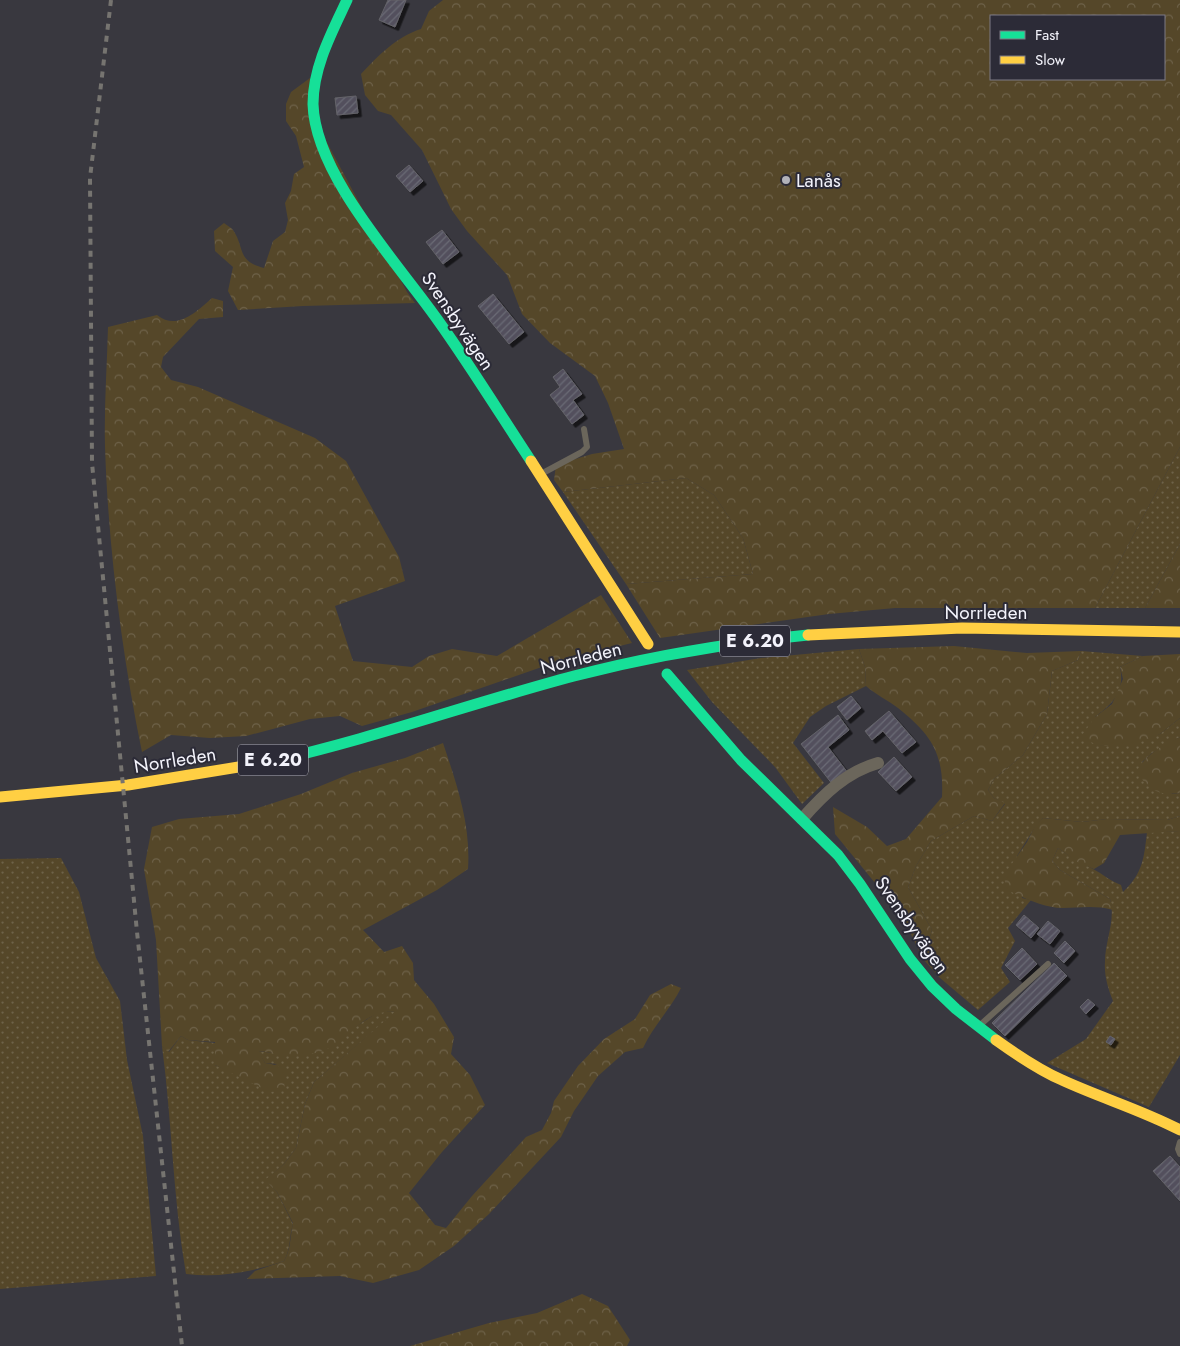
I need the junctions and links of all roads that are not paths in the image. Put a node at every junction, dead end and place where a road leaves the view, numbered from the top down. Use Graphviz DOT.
graph roads {
  1 [pos="347,0"];
  2 [pos="584,429"];
  3 [pos="539,475"];
  4 [pos="1180,632"];
  5 [pos="648,644"];
  6 [pos="667,674"];
  7 [pos="878,763"];
  8 [pos="0,797"];
  9 [pos="802,819"];
  10 [pos="1048,964"];
  11 [pos="979,1026"];
  12 [pos="1178,1126"];
  13 [pos="1180,1142"];
  14 [pos="1180,1154"];
  1 -- 3 [label="main road, Svensbyvägen"];
  2 -- 3 [label="lane"];
  3 -- 5 [label="main road, Svensbyvägen"];
  4 -- 8 [label="main road, Norrleden / E 6.20"];
  6 -- 9 [label="main road, Svensbyvägen"];
  7 -- 9 [label="street"];
  9 -- 11 [label="main road, Svensbyvägen"];
  10 -- 11 [label="lane"];
  11 -- 12 [label="main road, Svensbyvägen"];
  13 -- 14 [label="lane"];
}
